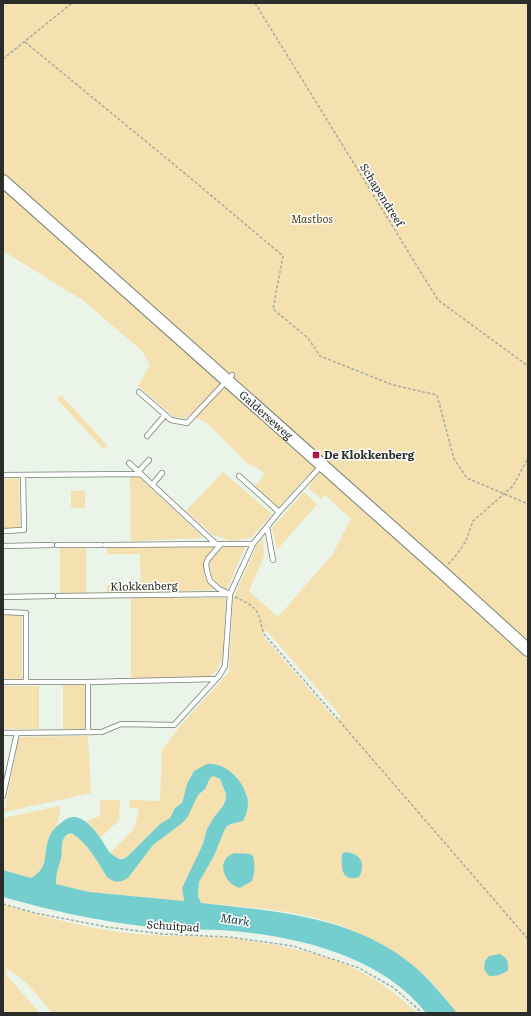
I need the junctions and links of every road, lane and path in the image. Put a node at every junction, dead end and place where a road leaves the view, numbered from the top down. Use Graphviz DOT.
graph roads {
  1 [pos="72,3"];
  2 [pos="255,3"];
  3 [pos="25,42"];
  4 [pos="3,60"];
  5 [pos="3,181"];
  6 [pos="528,366"];
  7 [pos="229,378"];
  8 [pos="139,392"];
  9 [pos="165,415"];
  10 [pos="147,436"];
  11 [pos="528,458"];
  12 [pos="149,460"];
  13 [pos="129,463"];
  14 [pos="322,465"];
  15 [pos="140,473"];
  16 [pos="162,473"];
  17 [pos="3,475"];
  18 [pos="23,475"];
  19 [pos="239,476"];
  20 [pos="152,484"];
  21 [pos="505,494"];
  22 [pos="528,504"];
  23 [pos="279,512"];
  24 [pos="267,527"];
  25 [pos="3,531"];
  26 [pos="219,544"];
  27 [pos="253,544"];
  28 [pos="3,546"];
  29 [pos="273,560"];
  30 [pos="441,571"];
  31 [pos="230,594"];
  32 [pos="3,597"];
  33 [pos="3,612"];
  34 [pos="528,650"];
  35 [pos="216,679"];
  36 [pos="3,682"];
  37 [pos="26,682"];
  38 [pos="51,682"];
  39 [pos="88,682"];
  40 [pos="51,688"];
  41 [pos="88,732"];
  42 [pos="3,733"];
  43 [pos="17,734"];
  44 [pos="3,796"];
  45 [pos="3,904"];
  46 [pos="528,938"];
  47 [pos="421,1013"];
  1 -- 3 [label="path"];
  2 -- 6 [label="path, Schapendreef"];
  3 -- 4 [label="path"];
  3 -- 21 [label="path"];
  5 -- 7 [label="street, Galderseweg"];
  7 -- 9 [label="lane"];
  7 -- 14 [label="street, Galderseweg"];
  8 -- 9 [label="lane"];
  9 -- 10 [label="lane"];
  11 -- 21 [label="path"];
  12 -- 15 [label="lane"];
  13 -- 15 [label="lane"];
  14 -- 23 [label="lane"];
  14 -- 30 [label="street, Galderseweg"];
  15 -- 18 [label="lane"];
  15 -- 20 [label="lane"];
  16 -- 20 [label="lane"];
  17 -- 18 [label="lane"];
  18 -- 25 [label="lane"];
  19 -- 23 [label="lane"];
  20 -- 26 [label="lane"];
  21 -- 22 [label="path"];
  21 -- 30 [label="path"];
  23 -- 24 [label="lane"];
  24 -- 27 [label="lane"];
  24 -- 29 [label="lane"];
  26 -- 27 [label="lane"];
  26 -- 28 [label="lane"];
  26 -- 31 [label="lane"];
  27 -- 31 [label="lane"];
  30 -- 34 [label="street, Galderseweg"];
  31 -- 32 [label="lane, Klokkenberg"];
  31 -- 35 [label="lane"];
  31 -- 46 [label="path"];
  33 -- 37 [label="lane"];
  35 -- 39 [label="lane"];
  35 -- 41 [label="lane"];
  36 -- 37 [label="lane"];
  37 -- 38 [label="lane"];
  38 -- 39 [label="lane"];
  38 -- 40 [label="lane"];
  39 -- 41 [label="lane"];
  41 -- 43 [label="lane"];
  42 -- 43 [label="lane"];
  43 -- 44 [label="lane"];
  45 -- 47 [label="path, Schuitpad"];
}
